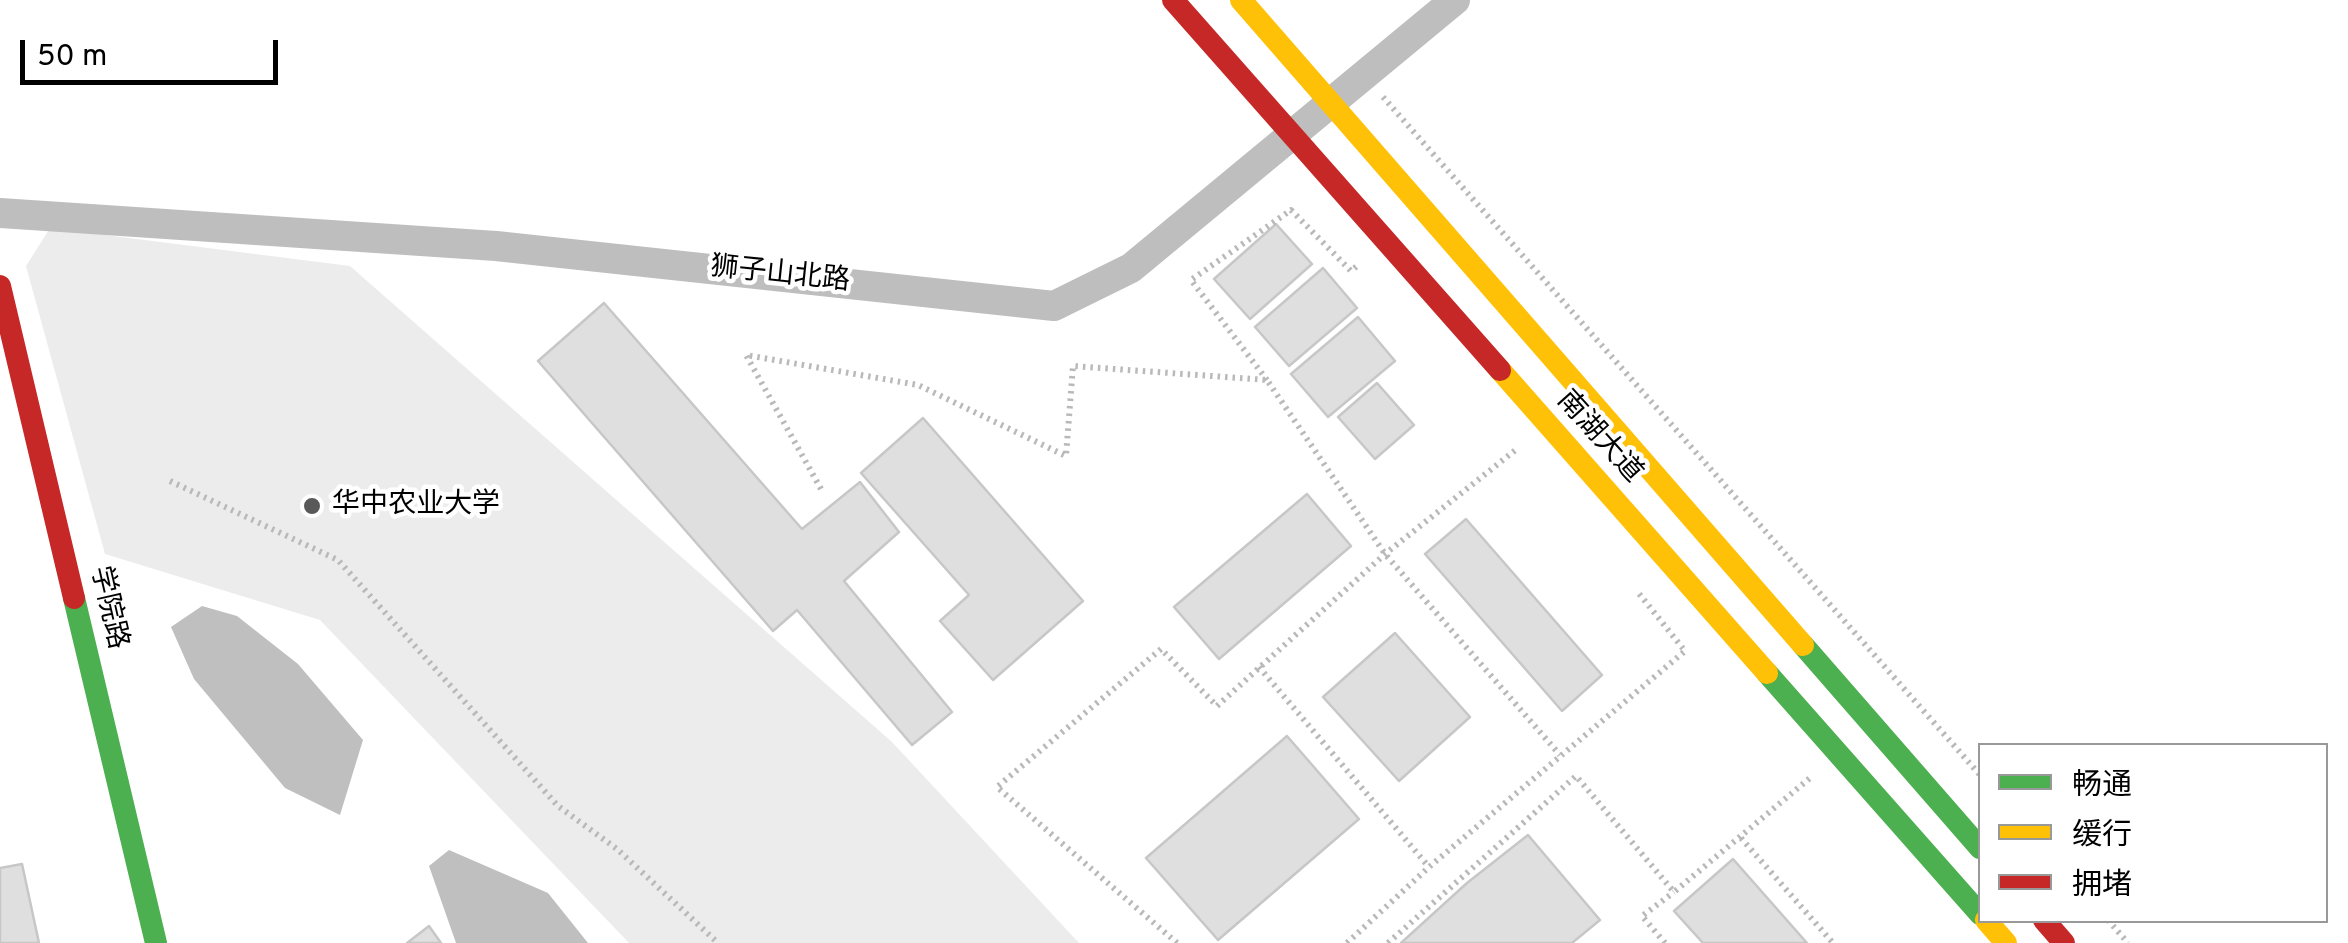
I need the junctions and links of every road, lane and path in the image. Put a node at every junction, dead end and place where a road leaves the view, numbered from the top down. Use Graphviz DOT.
graph roads {
  1 [pos="1173,0"];
  2 [pos="1240,0"];
  3 [pos="1455,0"];
  4 [pos="1365,76"];
  5 [pos="1330,104"];
  6 [pos="1291,136"];
  7 [pos="0,213"];
  8 [pos="1384,242"];
  9 [pos="0,286"];
  10 [pos="1268,380"];
  11 [pos="1522,445"];
  12 [pos="170,480"];
  13 [pos="821,490"];
  14 [pos="1385,554"];
  15 [pos="1627,577"];
  16 [pos="1260,668"];
  17 [pos="1560,754"];
  18 [pos="1978,773"];
  19 [pos="1815,774"];
  20 [pos="1741,838"];
  21 [pos="1978,846"];
  22 [pos="1430,866"];
  23 [pos="1674,892"];
  24 [pos="1978,912"];
  25 [pos="1989,923"];
  26 [pos="2047,923"];
  27 [pos="2111,923"];
  28 [pos="156,943"];
  29 [pos="718,943"];
  30 [pos="1177,943"];
  31 [pos="1348,943"];
  32 [pos="1388,943"];
  33 [pos="1665,943"];
  34 [pos="1833,943"];
  35 [pos="2006,943"];
  36 [pos="2064,943"];
  37 [pos="2128,943"];
  1 -- 6 [label="main road, 南湖大道"];
  2 -- 5 [label="main road, 南湖大道"];
  3 -- 4 [label="street, 狮子山北路"];
  4 -- 5 [label="street, 狮子山北路"];
  4 -- 18 [label="path"];
  5 -- 6 [label="street, 狮子山北路"];
  5 -- 21 [label="main road, 南湖大道"];
  6 -- 7 [label="street, 狮子山北路"];
  6 -- 8 [label="main road, 南湖大道"];
  8 -- 10 [label="path"];
  8 -- 24 [label="main road, 南湖大道"];
  9 -- 28 [label="main road, 学院路"];
  10 -- 13 [label="path"];
  10 -- 14 [label="path"];
  11 -- 14 [label="path"];
  12 -- 29 [label="path"];
  14 -- 16 [label="path"];
  14 -- 17 [label="path"];
  15 -- 17 [label="path"];
  16 -- 22 [label="path"];
  16 -- 30 [label="path"];
  17 -- 22 [label="path"];
  19 -- 20 [label="path"];
  20 -- 23 [label="path"];
  20 -- 34 [label="path"];
  22 -- 31 [label="path"];
  23 -- 32 [label="path"];
  23 -- 33 [label="path"];
  25 -- 35 [label="main road"];
  26 -- 36 [label="main road"];
  27 -- 37 [label="path"];
}
